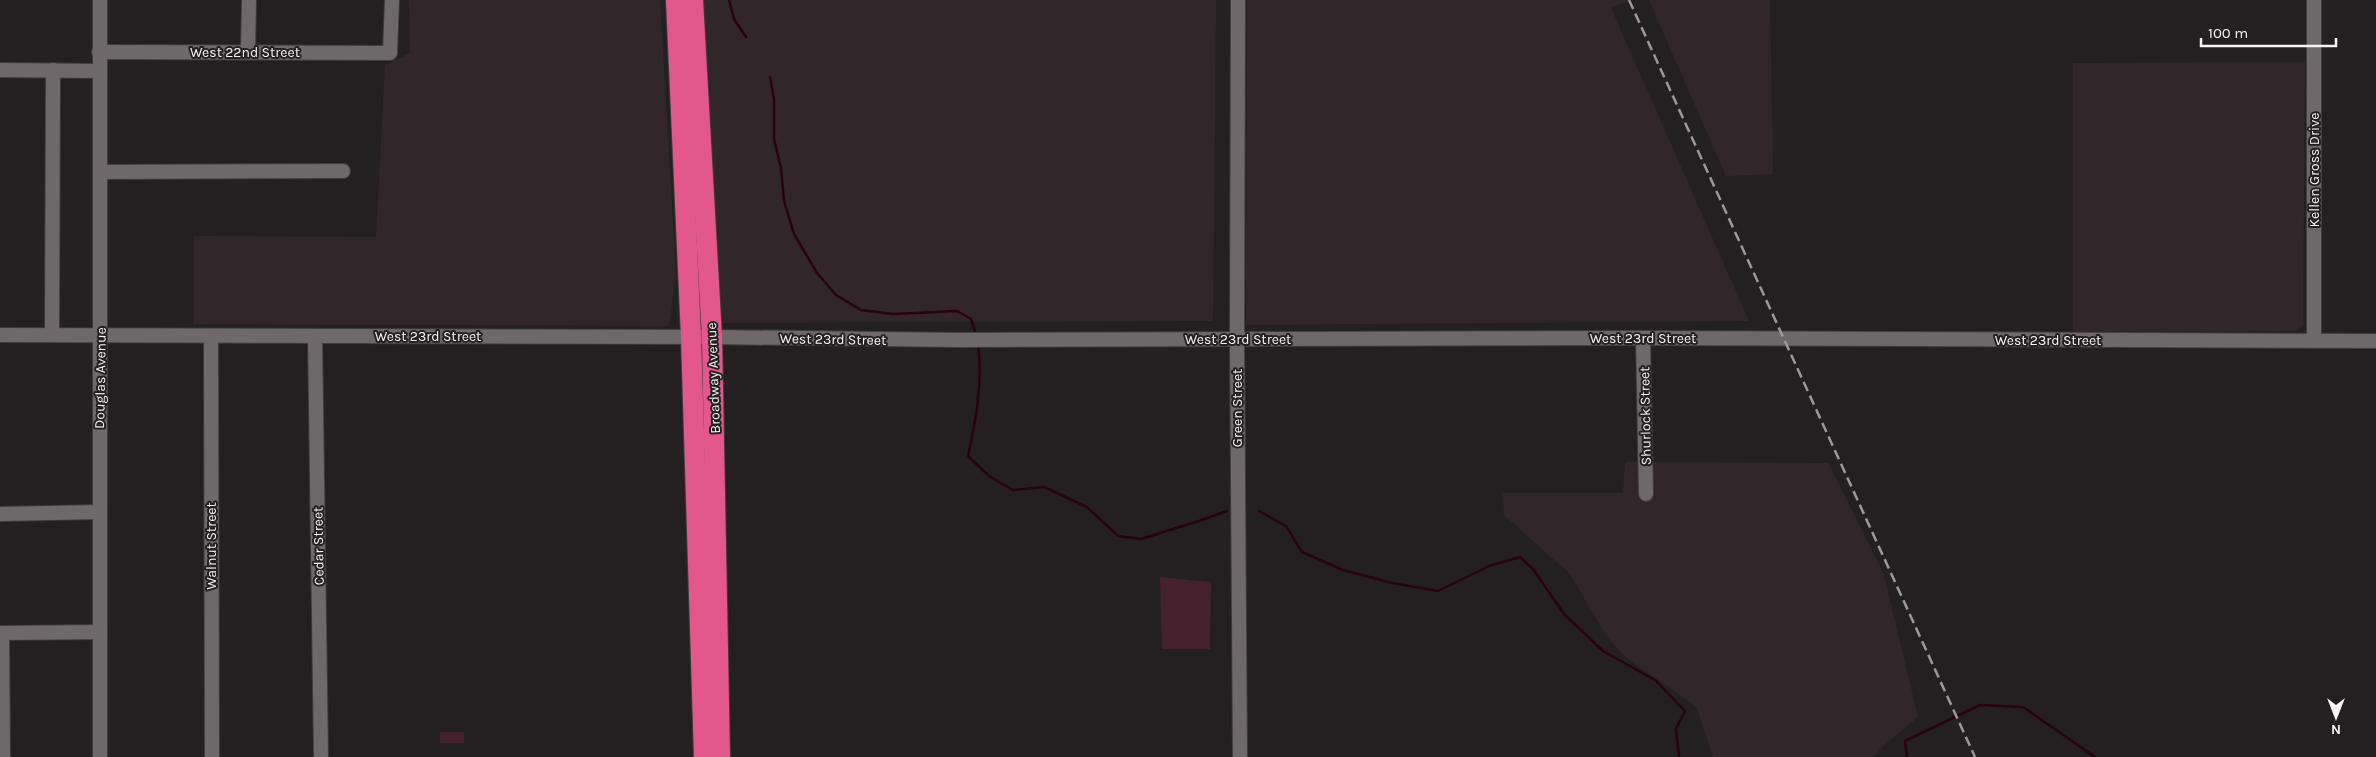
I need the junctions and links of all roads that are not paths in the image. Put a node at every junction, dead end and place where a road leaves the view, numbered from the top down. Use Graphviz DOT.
graph roads {
  1 [pos="100,0"];
  2 [pos="249,0"];
  3 [pos="392,0"];
  4 [pos="676,0"];
  5 [pos="693,0"];
  6 [pos="1238,0"];
  7 [pos="2314,0"];
  8 [pos="99,52"];
  9 [pos="248,52"];
  10 [pos="0,70"];
  11 [pos="53,70"];
  12 [pos="99,71"];
  13 [pos="344,171"];
  14 [pos="100,172"];
  15 [pos="0,335"];
  16 [pos="52,335"];
  17 [pos="101,335"];
  18 [pos="211,336"];
  19 [pos="315,336"];
  20 [pos="691,337"];
  21 [pos="712,337"];
  22 [pos="1643,338"];
  23 [pos="1237,339"];
  24 [pos="2314,340"];
  25 [pos="2376,341"];
  26 [pos="1646,494"];
  27 [pos="98,512"];
  28 [pos="0,514"];
  29 [pos="1,632"];
  30 [pos="99,632"];
  31 [pos="3,757"];
  32 [pos="100,757"];
  33 [pos="212,757"];
  34 [pos="321,757"];
  35 [pos="704,757"];
  36 [pos="720,757"];
  37 [pos="1240,757"];
  1 -- 8 [label="street, Douglas Avenue"];
  2 -- 9 [label="street"];
  3 -- 9 [label="street, West 22nd Street"];
  4 -- 20 [label="highway, Broadway Avenue"];
  5 -- 21 [label="highway, Broadway Avenue"];
  6 -- 23 [label="street, Green Street"];
  7 -- 24 [label="street, Kellen Gross Drive"];
  8 -- 9 [label="street, West 22nd Street"];
  8 -- 12 [label="street, Douglas Avenue"];
  10 -- 11 [label="street"];
  11 -- 12 [label="street"];
  11 -- 16 [label="street"];
  12 -- 14 [label="street, Douglas Avenue"];
  13 -- 14 [label="street"];
  14 -- 17 [label="street, Douglas Avenue"];
  15 -- 16 [label="street, West 23rd Street"];
  16 -- 17 [label="street, West 23rd Street"];
  17 -- 18 [label="street, West 23rd Street"];
  17 -- 27 [label="street, Douglas Avenue"];
  18 -- 19 [label="street, West 23rd Street"];
  18 -- 33 [label="street, Walnut Street"];
  19 -- 20 [label="street, West 23rd Street"];
  19 -- 34 [label="street, Cedar Street"];
  20 -- 21 [label="street, West 23rd Street"];
  20 -- 35 [label="highway, Broadway Avenue"];
  21 -- 23 [label="street, West 23rd Street"];
  21 -- 36 [label="highway, Broadway Avenue"];
  22 -- 23 [label="street, West 23rd Street"];
  22 -- 24 [label="street, West 23rd Street"];
  22 -- 26 [label="street, Shurlock Street"];
  23 -- 37 [label="street, Green Street"];
  24 -- 25 [label="street, West 23rd Street"];
  27 -- 28 [label="street"];
  27 -- 30 [label="street, Douglas Avenue"];
  29 -- 30 [label="street"];
  29 -- 31 [label="street"];
  30 -- 32 [label="street, Douglas Avenue"];
}
